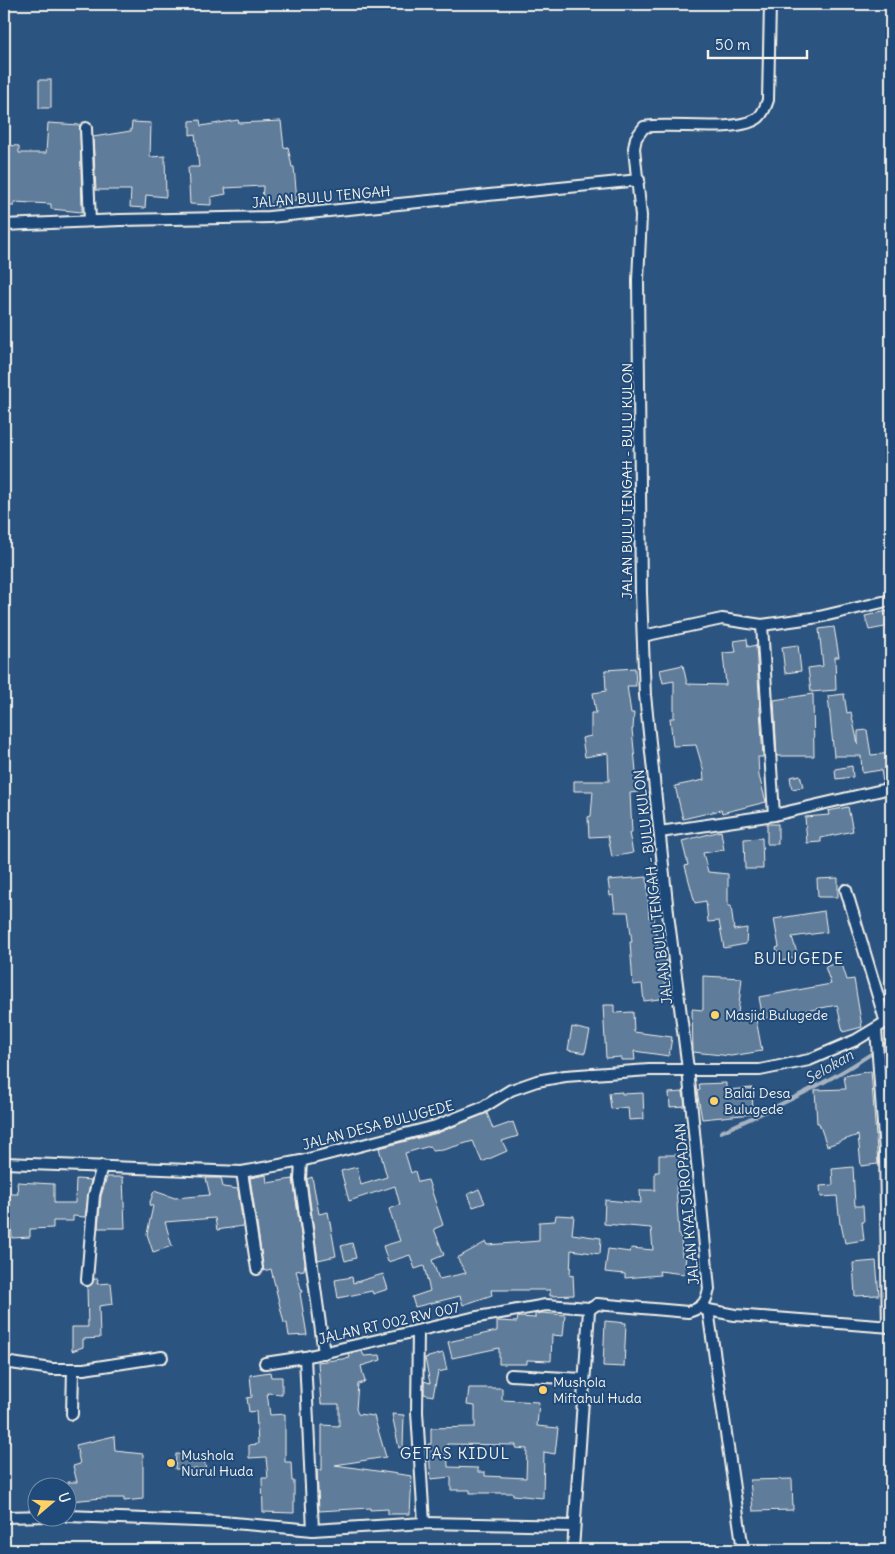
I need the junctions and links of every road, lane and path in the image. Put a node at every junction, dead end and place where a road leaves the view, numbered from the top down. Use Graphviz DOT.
graph roads {
  1 [pos="770,4"];
  2 [pos="86,128"];
  3 [pos="639,180"];
  4 [pos="90,221"];
  5 [pos="4,225"];
  6 [pos="891,600"];
  7 [pos="762,625"];
  8 [pos="642,636"];
  9 [pos="891,788"];
  10 [pos="774,816"];
  11 [pos="660,832"];
  12 [pos="846,890"];
  13 [pos="889,1021"];
  14 [pos="876,1029"];
  15 [pos="688,1069"];
  16 [pos="888,1152"];
  17 [pos="300,1161"];
  18 [pos="4,1163"];
  19 [pos="102,1166"];
  20 [pos="242,1172"];
  21 [pos="257,1268"];
  22 [pos="87,1280"];
  23 [pos="590,1308"];
  24 [pos="704,1309"];
  25 [pos="890,1327"];
  26 [pos="418,1331"];
  27 [pos="324,1348"];
  28 [pos="305,1357"];
  29 [pos="162,1358"];
  30 [pos="4,1362"];
  31 [pos="265,1363"];
  32 [pos="73,1374"];
  33 [pos="512,1375"];
  34 [pos="583,1379"];
  35 [pos="72,1414"];
  36 [pos="28,1516"];
  37 [pos="78,1516"];
  38 [pos="4,1517"];
  39 [pos="424,1523"];
  40 [pos="574,1526"];
  41 [pos="313,1530"];
  42 [pos="573,1550"];
  43 [pos="743,1550"];
  1 -- 3 [label="street, JALAN BULU TENGAH - BULU KULON"];
  2 -- 4 [label="street"];
  3 -- 4 [label="street, JALAN BULU TENGAH"];
  3 -- 8 [label="street, JALAN BULU TENGAH - BULU KULON"];
  4 -- 5 [label="street, JALAN BULU TENGAH"];
  6 -- 7 [label="street"];
  7 -- 8 [label="street"];
  7 -- 10 [label="street"];
  8 -- 11 [label="street, JALAN BULU TENGAH - BULU KULON"];
  9 -- 10 [label="street"];
  10 -- 11 [label="street"];
  11 -- 15 [label="street, JALAN BULU TENGAH - BULU KULON"];
  12 -- 13 [label="street"];
  13 -- 14 [label="street, JALAN DESA BULUGEDE"];
  14 -- 15 [label="street, JALAN DESA BULUGEDE"];
  14 -- 16 [label="street"];
  15 -- 17 [label="street, JALAN DESA BULUGEDE"];
  15 -- 24 [label="street, JALAN KYAI SUROPADAN"];
  16 -- 25 [label="street"];
  17 -- 20 [label="street, JALAN DESA BULUGEDE"];
  17 -- 27 [label="street"];
  18 -- 19 [label="street, JALAN DESA BULUGEDE"];
  19 -- 20 [label="street, JALAN DESA BULUGEDE"];
  19 -- 22 [label="street"];
  20 -- 21 [label="street"];
  23 -- 24 [label="street"];
  23 -- 26 [label="street, JALAN RT 002 RW 007"];
  23 -- 34 [label="street"];
  24 -- 25 [label="street"];
  24 -- 43 [label="street"];
  26 -- 27 [label="street, JALAN RT 002 RW 007"];
  26 -- 39 [label="street"];
  27 -- 28 [label="street, JALAN RT 002 RW 007"];
  28 -- 31 [label="street"];
  28 -- 41 [label="street, JALAN RT 002 RW 007"];
  29 -- 32 [label="street"];
  30 -- 32 [label="street"];
  32 -- 35 [label="street"];
  33 -- 34 [label="street"];
  34 -- 40 [label="street"];
  36 -- 38 [label="street"];
  37 -- 41 [label="street"];
  39 -- 40 [label="street"];
  39 -- 41 [label="street"];
  40 -- 42 [label="street"];
}
